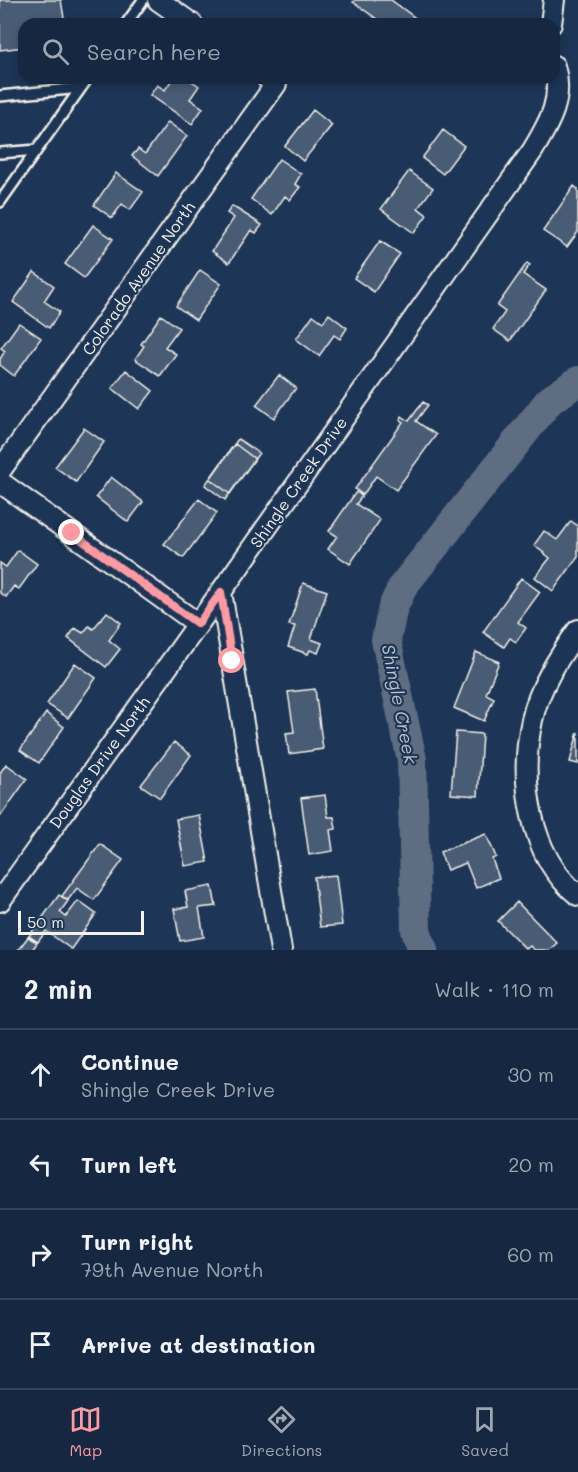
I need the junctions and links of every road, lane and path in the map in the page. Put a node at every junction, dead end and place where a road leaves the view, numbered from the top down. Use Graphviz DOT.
graph roads {
  1 [pos="143,0"];
  2 [pos="158,0"];
  3 [pos="554,0"];
  4 [pos="130,18"];
  5 [pos="184,18"];
  6 [pos="552,18"];
  7 [pos="83,84"];
  8 [pos="270,84"];
  9 [pos="558,84"];
  10 [pos="80,88"];
  11 [pos="0,96"];
  12 [pos="37,150"];
  13 [pos="0,153"];
  14 [pos="0,202"];
  15 [pos="0,471"];
  16 [pos="0,482"];
  17 [pos="221,592"];
  18 [pos="198,624"];
  19 [pos="578,630"];
  20 [pos="578,895"];
  21 [pos="0,901"];
  22 [pos="281,950"];
  1 -- 4 [label="lane"];
  2 -- 5 [label="street"];
  3 -- 6 [label="street"];
  7 -- 10 [label="lane"];
  8 -- 15 [label="street, Colorado Avenue North"];
  9 -- 17 [label="street, Shingle Creek Drive"];
  10 -- 11 [label="lane"];
  10 -- 12 [label="lane"];
  12 -- 13 [label="lane"];
  12 -- 14 [label="lane"];
  16 -- 18 [label="street"];
  17 -- 18 [label="street, Shingle Creek Drive"];
  17 -- 22 [label="street"];
  18 -- 21 [label="street, Douglas Drive North"];
  19 -- 20 [label="street"];
}
